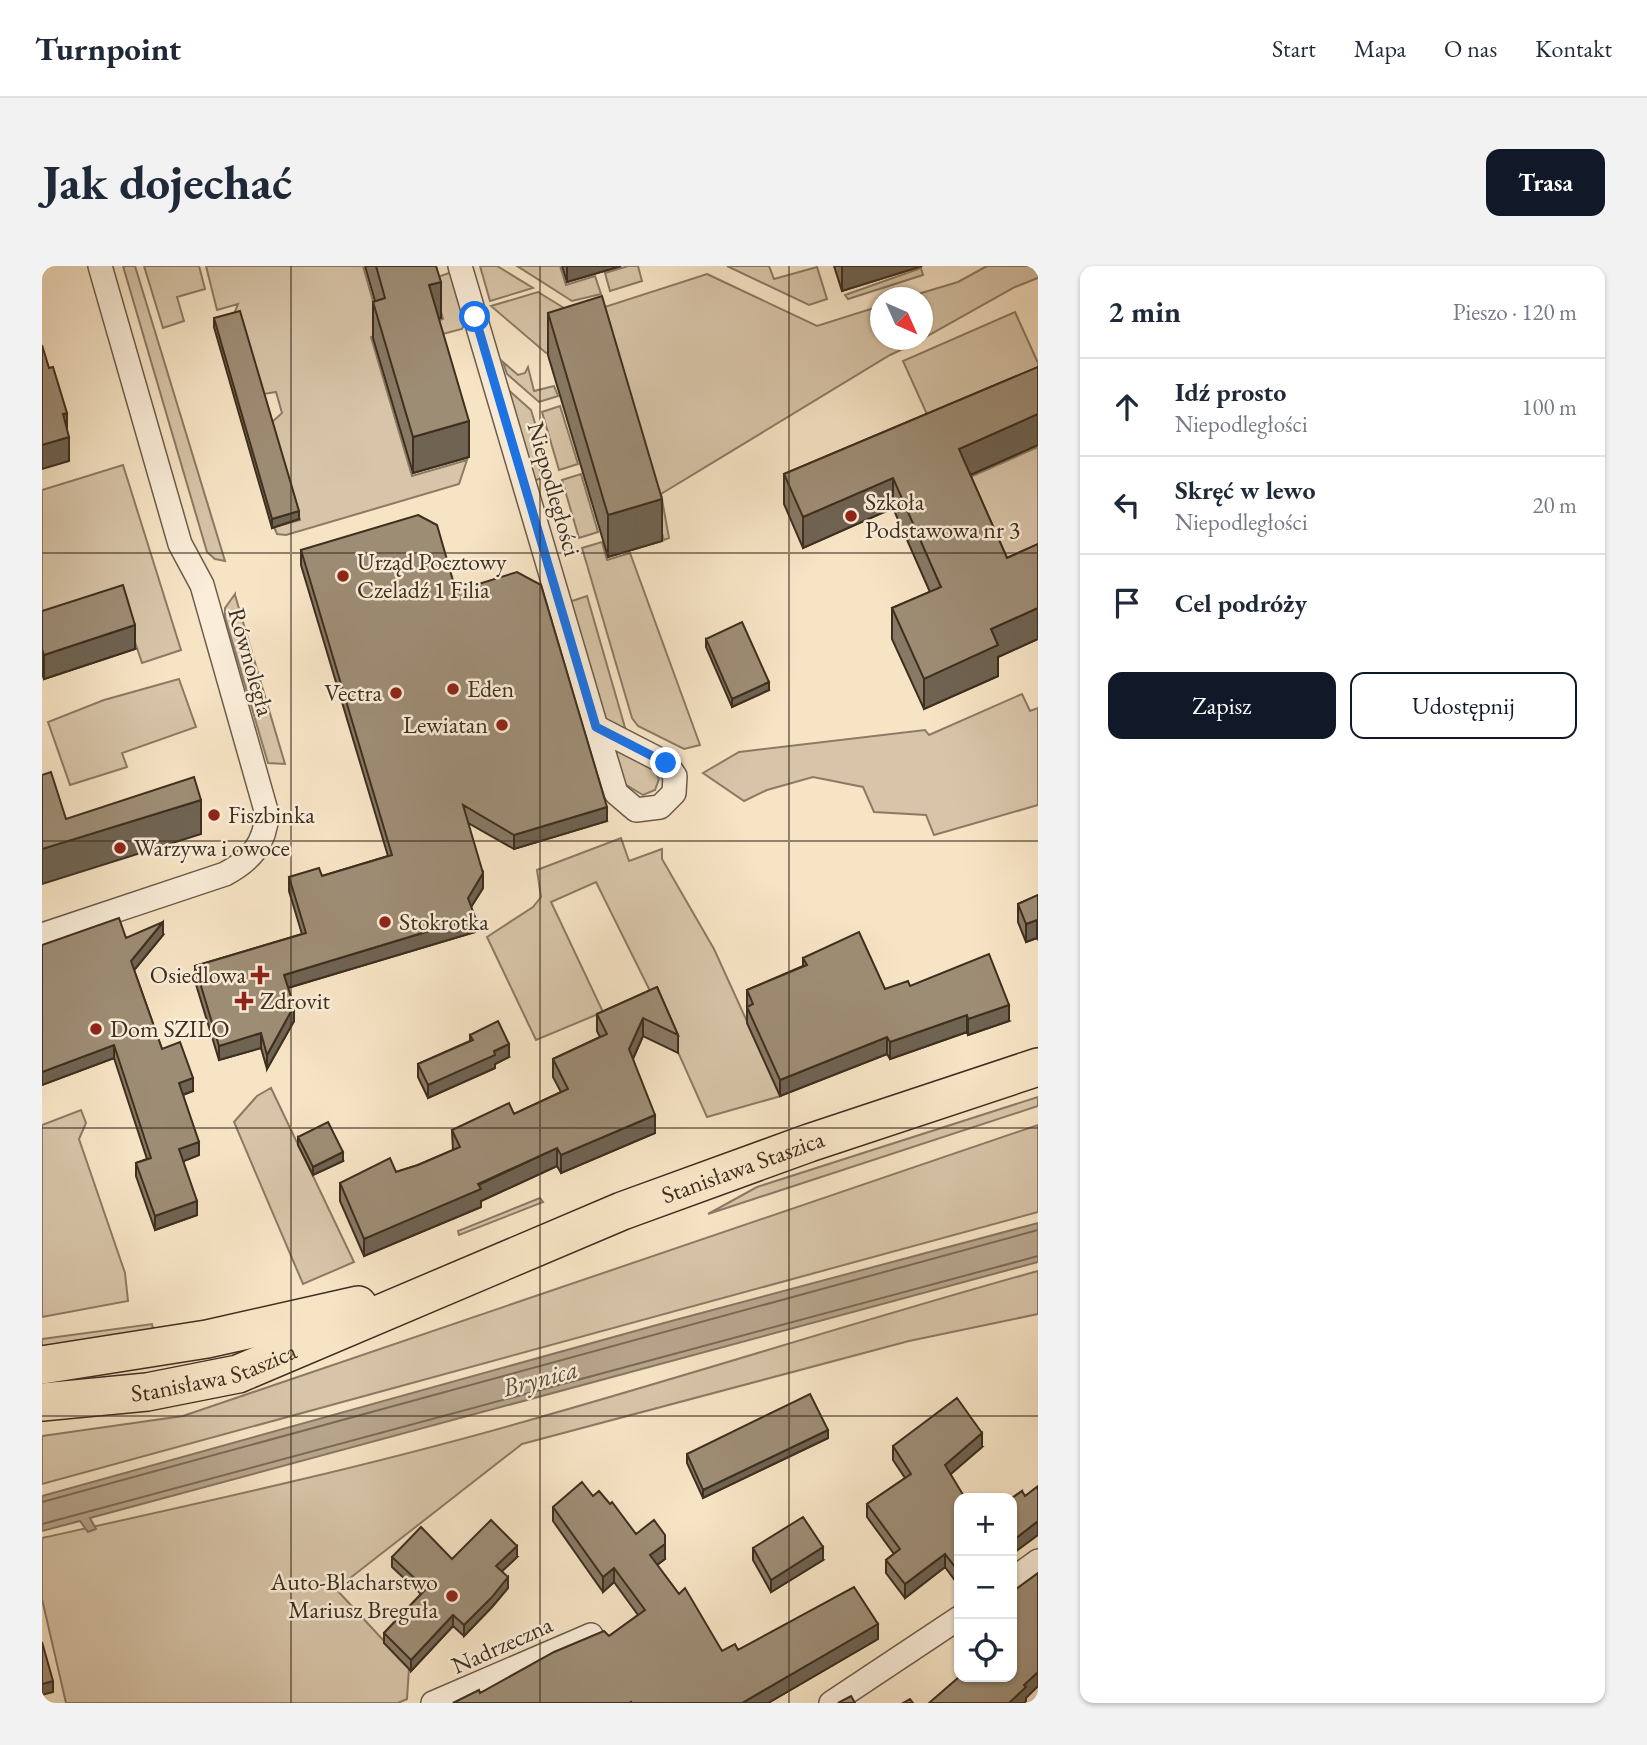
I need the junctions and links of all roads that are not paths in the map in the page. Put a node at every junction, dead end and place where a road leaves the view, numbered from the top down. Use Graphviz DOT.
graph roads {
  1 [pos="100,266"];
  2 [pos="460,266"];
  3 [pos="596,727"];
  4 [pos="42,935"];
  5 [pos="1038,1067"];
  6 [pos="455,1283"];
  7 [pos="42,1365"];
  8 [pos="42,1402"];
  9 [pos="1038,1562"];
  10 [pos="1017,1577"];
  11 [pos="957,1619"];
  12 [pos="590,1634"];
  13 [pos="433,1703"];
  14 [pos="831,1703"];
  1 -- 4 [label="street, Równoległa"];
  2 -- 3 [label="street, Niepodległości"];
  5 -- 6 [label="main road, Stanisława Staszica"];
  6 -- 7 [label="main road, Stanisława Staszica"];
  6 -- 8 [label="main road, Stanisława Staszica"];
  9 -- 10 [label="street"];
  11 -- 14 [label="street"];
  12 -- 13 [label="street, Nadrzeczna"];
}
